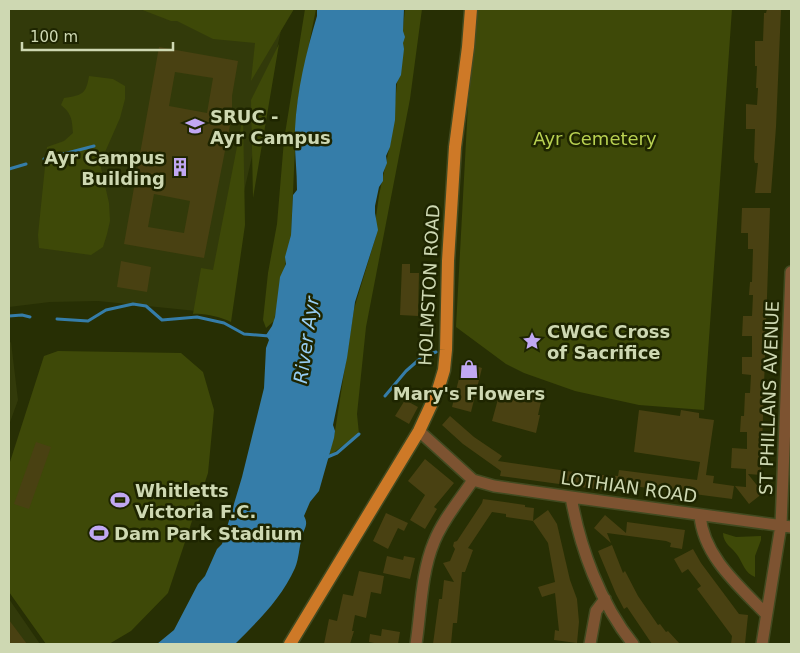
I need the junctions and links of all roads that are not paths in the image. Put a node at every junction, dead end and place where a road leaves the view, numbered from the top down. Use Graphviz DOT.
graph roads {
  1 [pos="471,9"];
  2 [pos="791,272"];
  3 [pos="419,432"];
  4 [pos="473,480"];
  5 [pos="571,497"];
  6 [pos="700,515"];
  7 [pos="786,526"];
  8 [pos="605,599"];
  9 [pos="766,614"];
  10 [pos="290,644"];
  11 [pos="416,644"];
  12 [pos="590,644"];
  13 [pos="633,644"];
  14 [pos="762,644"];
  1 -- 3 [label="main road, HOLMSTON ROAD"];
  2 -- 7 [label="street, ST PHILLANS AVENUE"];
  3 -- 4 [label="street"];
  3 -- 10 [label="main road, HOLMSTON ROAD"];
  4 -- 5 [label="street, LOTHIAN ROAD"];
  4 -- 11 [label="street"];
  5 -- 6 [label="street, LOTHIAN ROAD"];
  5 -- 8 [label="street"];
  6 -- 7 [label="street, LOTHIAN ROAD"];
  6 -- 9 [label="street"];
  7 -- 9 [label="street, ST PHILLANS AVENUE"];
  8 -- 12 [label="street"];
  8 -- 13 [label="street"];
  9 -- 14 [label="street, ST PHILLANS AVENUE"];
}
